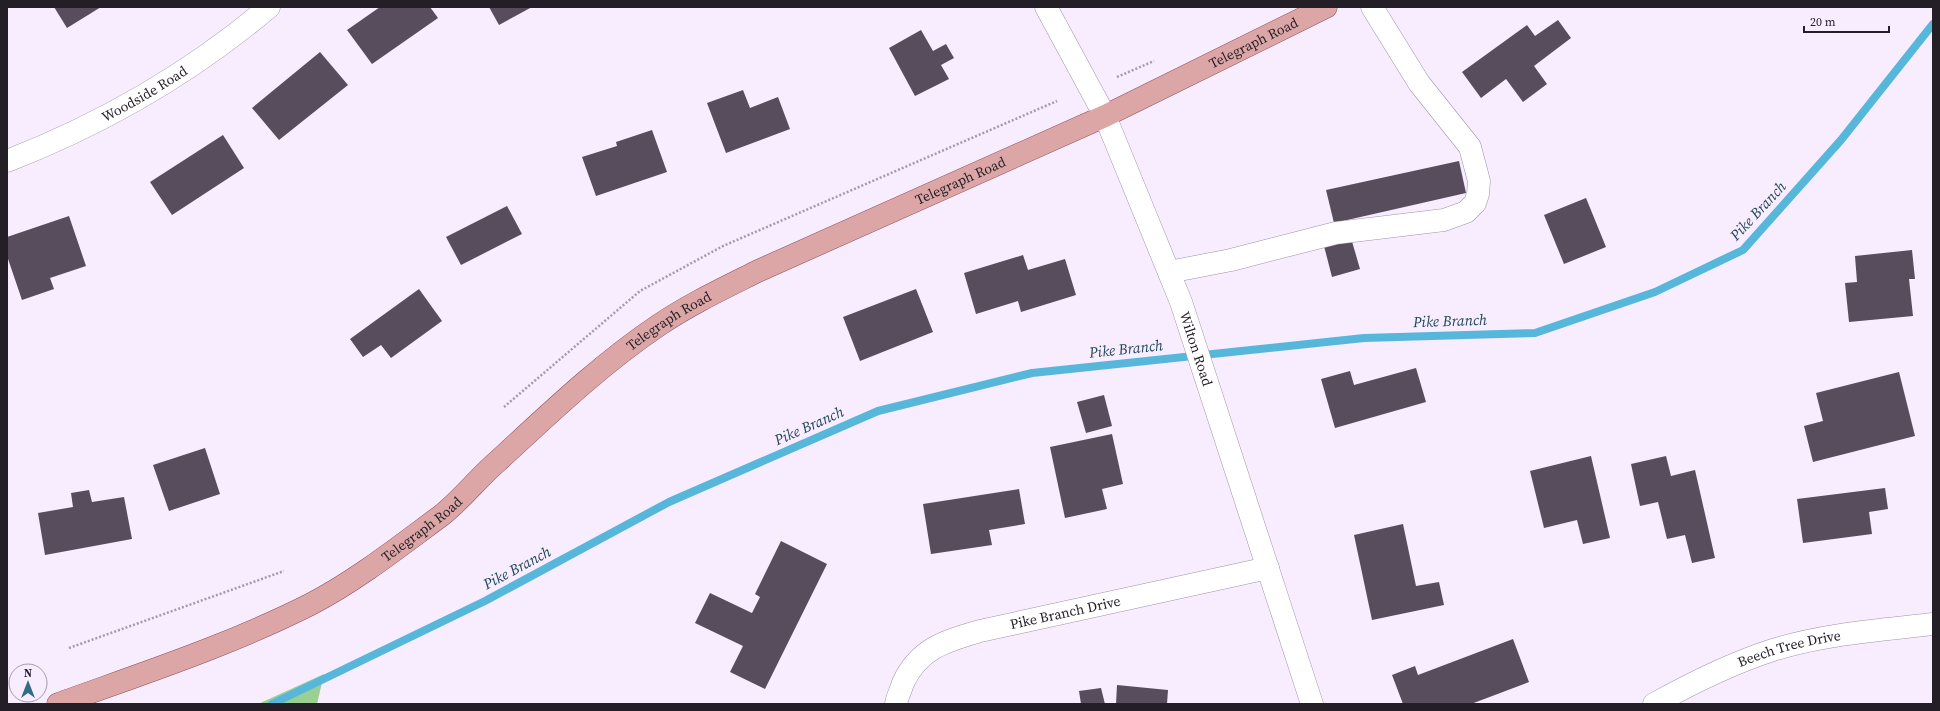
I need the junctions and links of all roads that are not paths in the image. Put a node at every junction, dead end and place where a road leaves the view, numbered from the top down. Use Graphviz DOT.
graph roads {
  1 [pos="269,7"];
  2 [pos="1046,7"];
  3 [pos="1326,7"];
  4 [pos="1372,7"];
  5 [pos="1105,116"];
  6 [pos="7,161"];
  7 [pos="1168,272"];
  8 [pos="1268,568"];
  9 [pos="1933,624"];
  10 [pos="58,704"];
  11 [pos="896,704"];
  12 [pos="1312,704"];
  13 [pos="1654,704"];
  1 -- 6 [label="street, Woodside Road"];
  2 -- 5 [label="street, Wilton Road"];
  3 -- 5 [label="main road, Telegraph Road"];
  4 -- 7 [label="street"];
  5 -- 7 [label="street, Wilton Road"];
  5 -- 10 [label="main road, Telegraph Road"];
  7 -- 8 [label="street, Wilton Road"];
  8 -- 11 [label="street, Pike Branch Drive"];
  8 -- 12 [label="street, Wilton Road"];
  9 -- 13 [label="street, Beech Tree Drive"];
}
